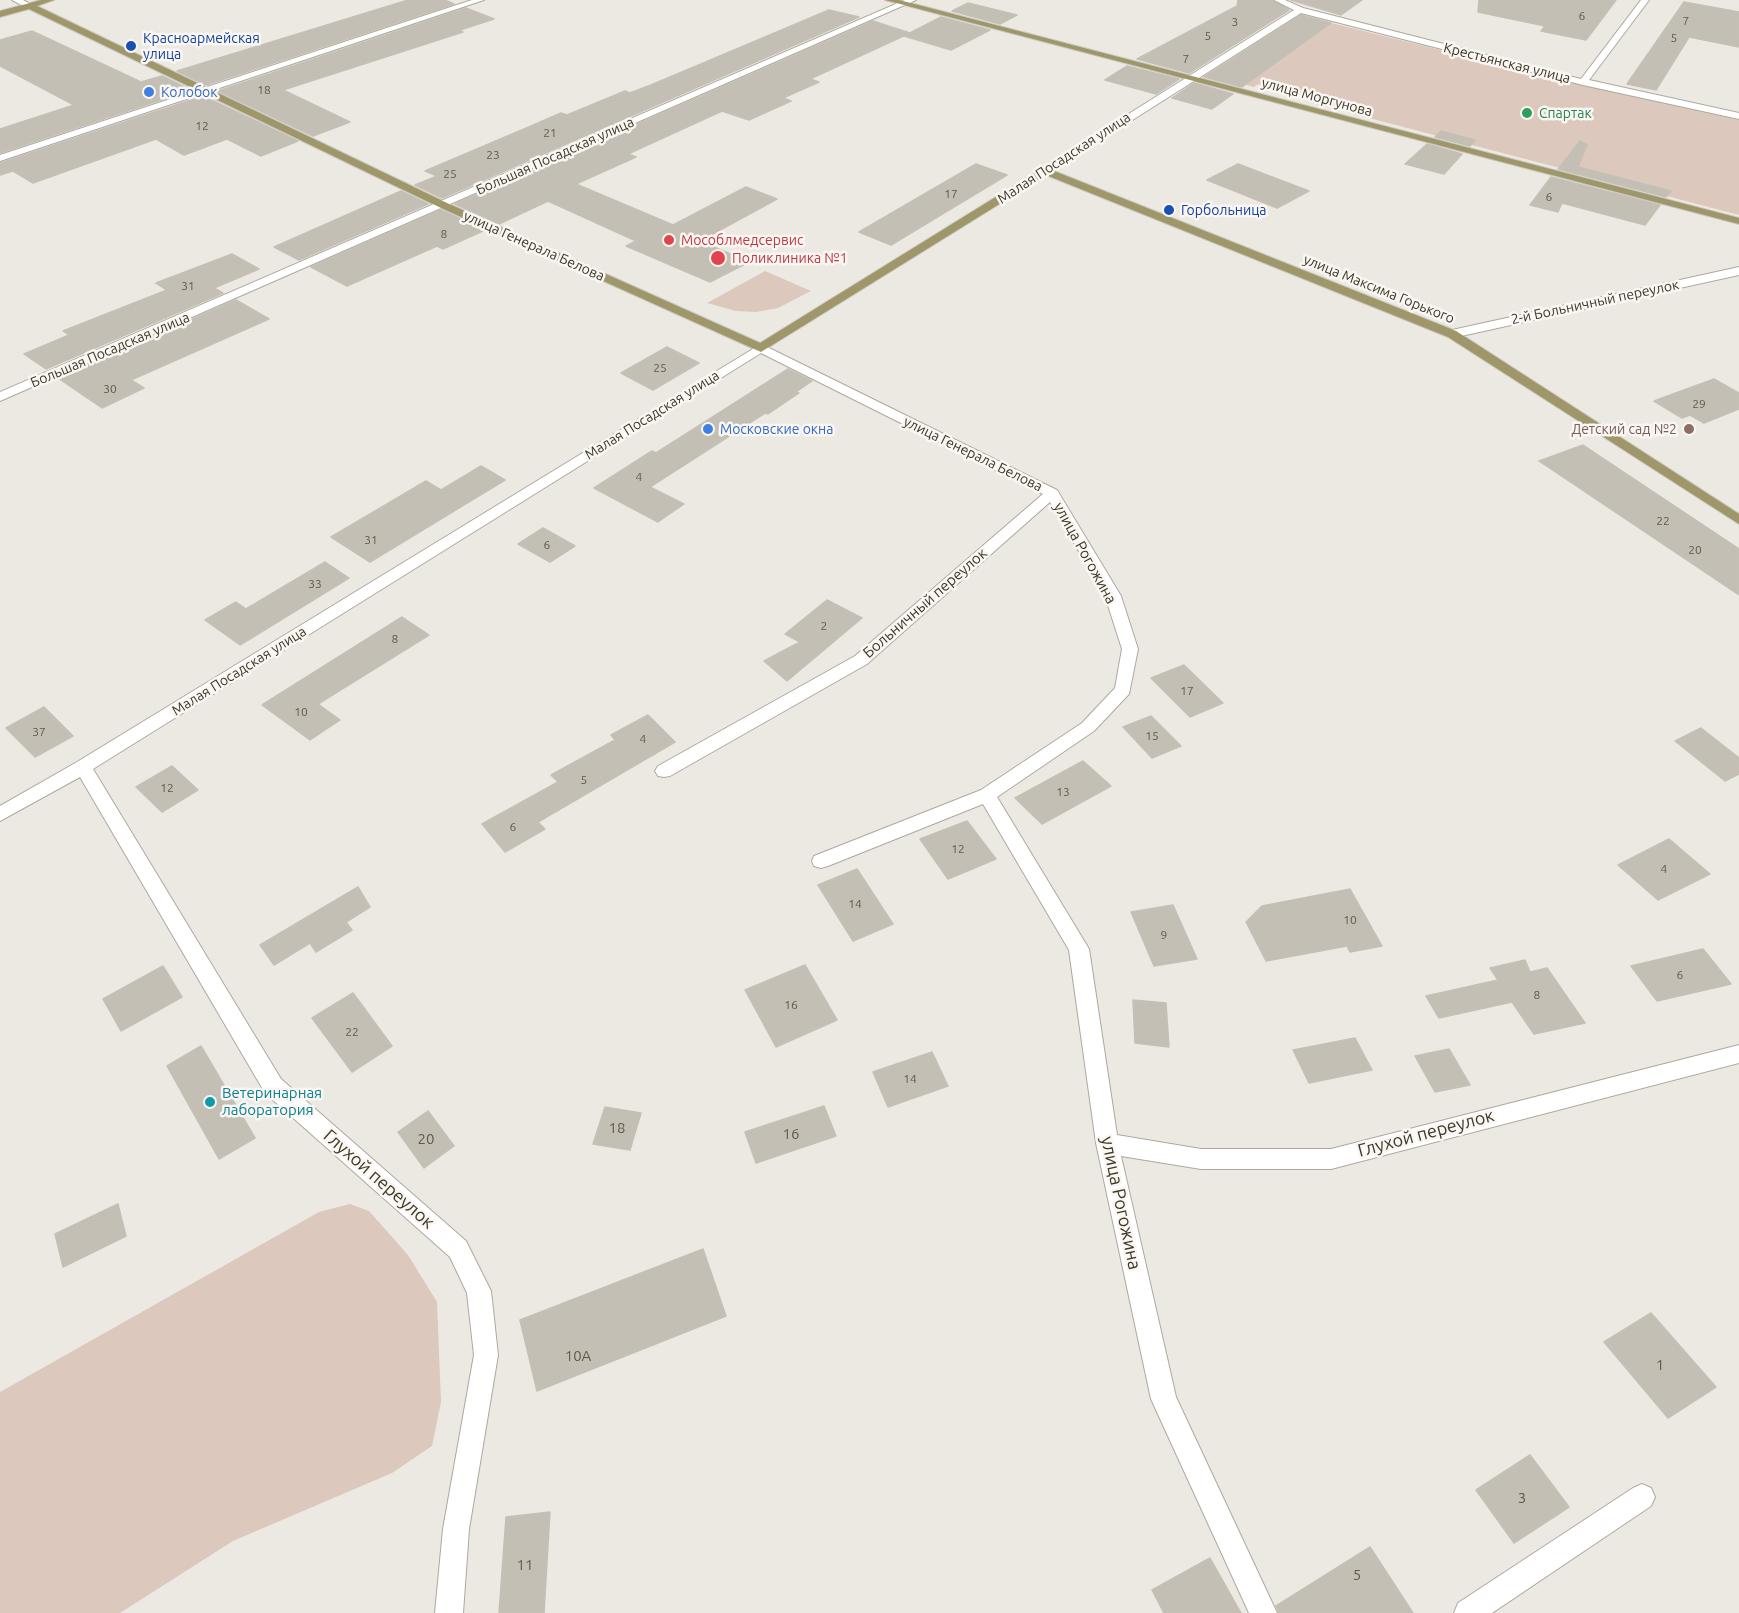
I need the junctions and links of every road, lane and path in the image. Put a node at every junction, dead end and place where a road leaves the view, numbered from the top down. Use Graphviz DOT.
graph roads {
  1 [pos="16,0"];
  2 [pos="50,0"];
  3 [pos="480,0"];
  4 [pos="889,0"];
  5 [pos="1278,0"];
  6 [pos="1645,0"];
  7 [pos="908,2"];
  8 [pos="30,6"];
  9 [pos="1300,10"];
  10 [pos="0,15"];
  11 [pos="1190,78"];
  12 [pos="1583,82"];
  13 [pos="201,90"];
  14 [pos="1739,116"];
  15 [pos="0,158"];
  16 [pos="1045,171"];
  17 [pos="443,205"];
  18 [pos="1739,221"];
  19 [pos="1739,271"];
  20 [pos="1452,334"];
  21 [pos="761,348"];
  22 [pos="0,397"];
  23 [pos="1052,493"];
  24 [pos="1739,520"];
  25 [pos="82,767"];
  26 [pos="664,771"];
  27 [pos="987,795"];
  28 [pos="0,814"];
  29 [pos="821,861"];
  30 [pos="1739,1054"];
  31 [pos="1107,1143"];
  32 [pos="1642,1497"];
  33 [pos="449,1613"];
  34 [pos="1263,1613"];
  35 [pos="1468,1613"];
  1 -- 8 [label="street, улица Генерала Белова"];
  2 -- 8 [label="main road"];
  3 -- 13 [label="street"];
  4 -- 7 [label="main road, улица Моргунова"];
  5 -- 9 [label="street, Крестьянская улица"];
  6 -- 12 [label="street"];
  7 -- 11 [label="main road, улица Моргунова"];
  7 -- 17 [label="street, Большая Посадская улица"];
  8 -- 10 [label="main road"];
  8 -- 13 [label="main road, улица Генерала Белова"];
  9 -- 11 [label="street, Малая Посадская улица"];
  9 -- 12 [label="street, Крестьянская улица"];
  11 -- 16 [label="street, Малая Посадская улица"];
  11 -- 18 [label="main road, улица Моргунова"];
  12 -- 14 [label="street, Крестьянская улица"];
  13 -- 15 [label="street"];
  13 -- 17 [label="main road, улица Генерала Белова"];
  16 -- 20 [label="main road, улица Максима Горького"];
  16 -- 21 [label="main road, Малая Посадская улица"];
  17 -- 21 [label="main road, улица Генерала Белова"];
  17 -- 22 [label="street, Большая Посадская улица"];
  19 -- 20 [label="street, 2-й Больничный переулок"];
  20 -- 24 [label="main road, улица Максима Горького"];
  21 -- 23 [label="street, улица Генерала Белова"];
  21 -- 25 [label="street, Малая Посадская улица"];
  23 -- 26 [label="street, Больничный переулок"];
  23 -- 27 [label="street, улица Рогожина"];
  25 -- 28 [label="street, Малая Посадская улица"];
  25 -- 33 [label="street, Глухой переулок"];
  27 -- 29 [label="street, улица Рогожина"];
  27 -- 31 [label="street, улица Рогожина"];
  30 -- 31 [label="street, Глухой переулок"];
  31 -- 34 [label="street, улица Рогожина"];
  32 -- 35 [label="street"];
}
